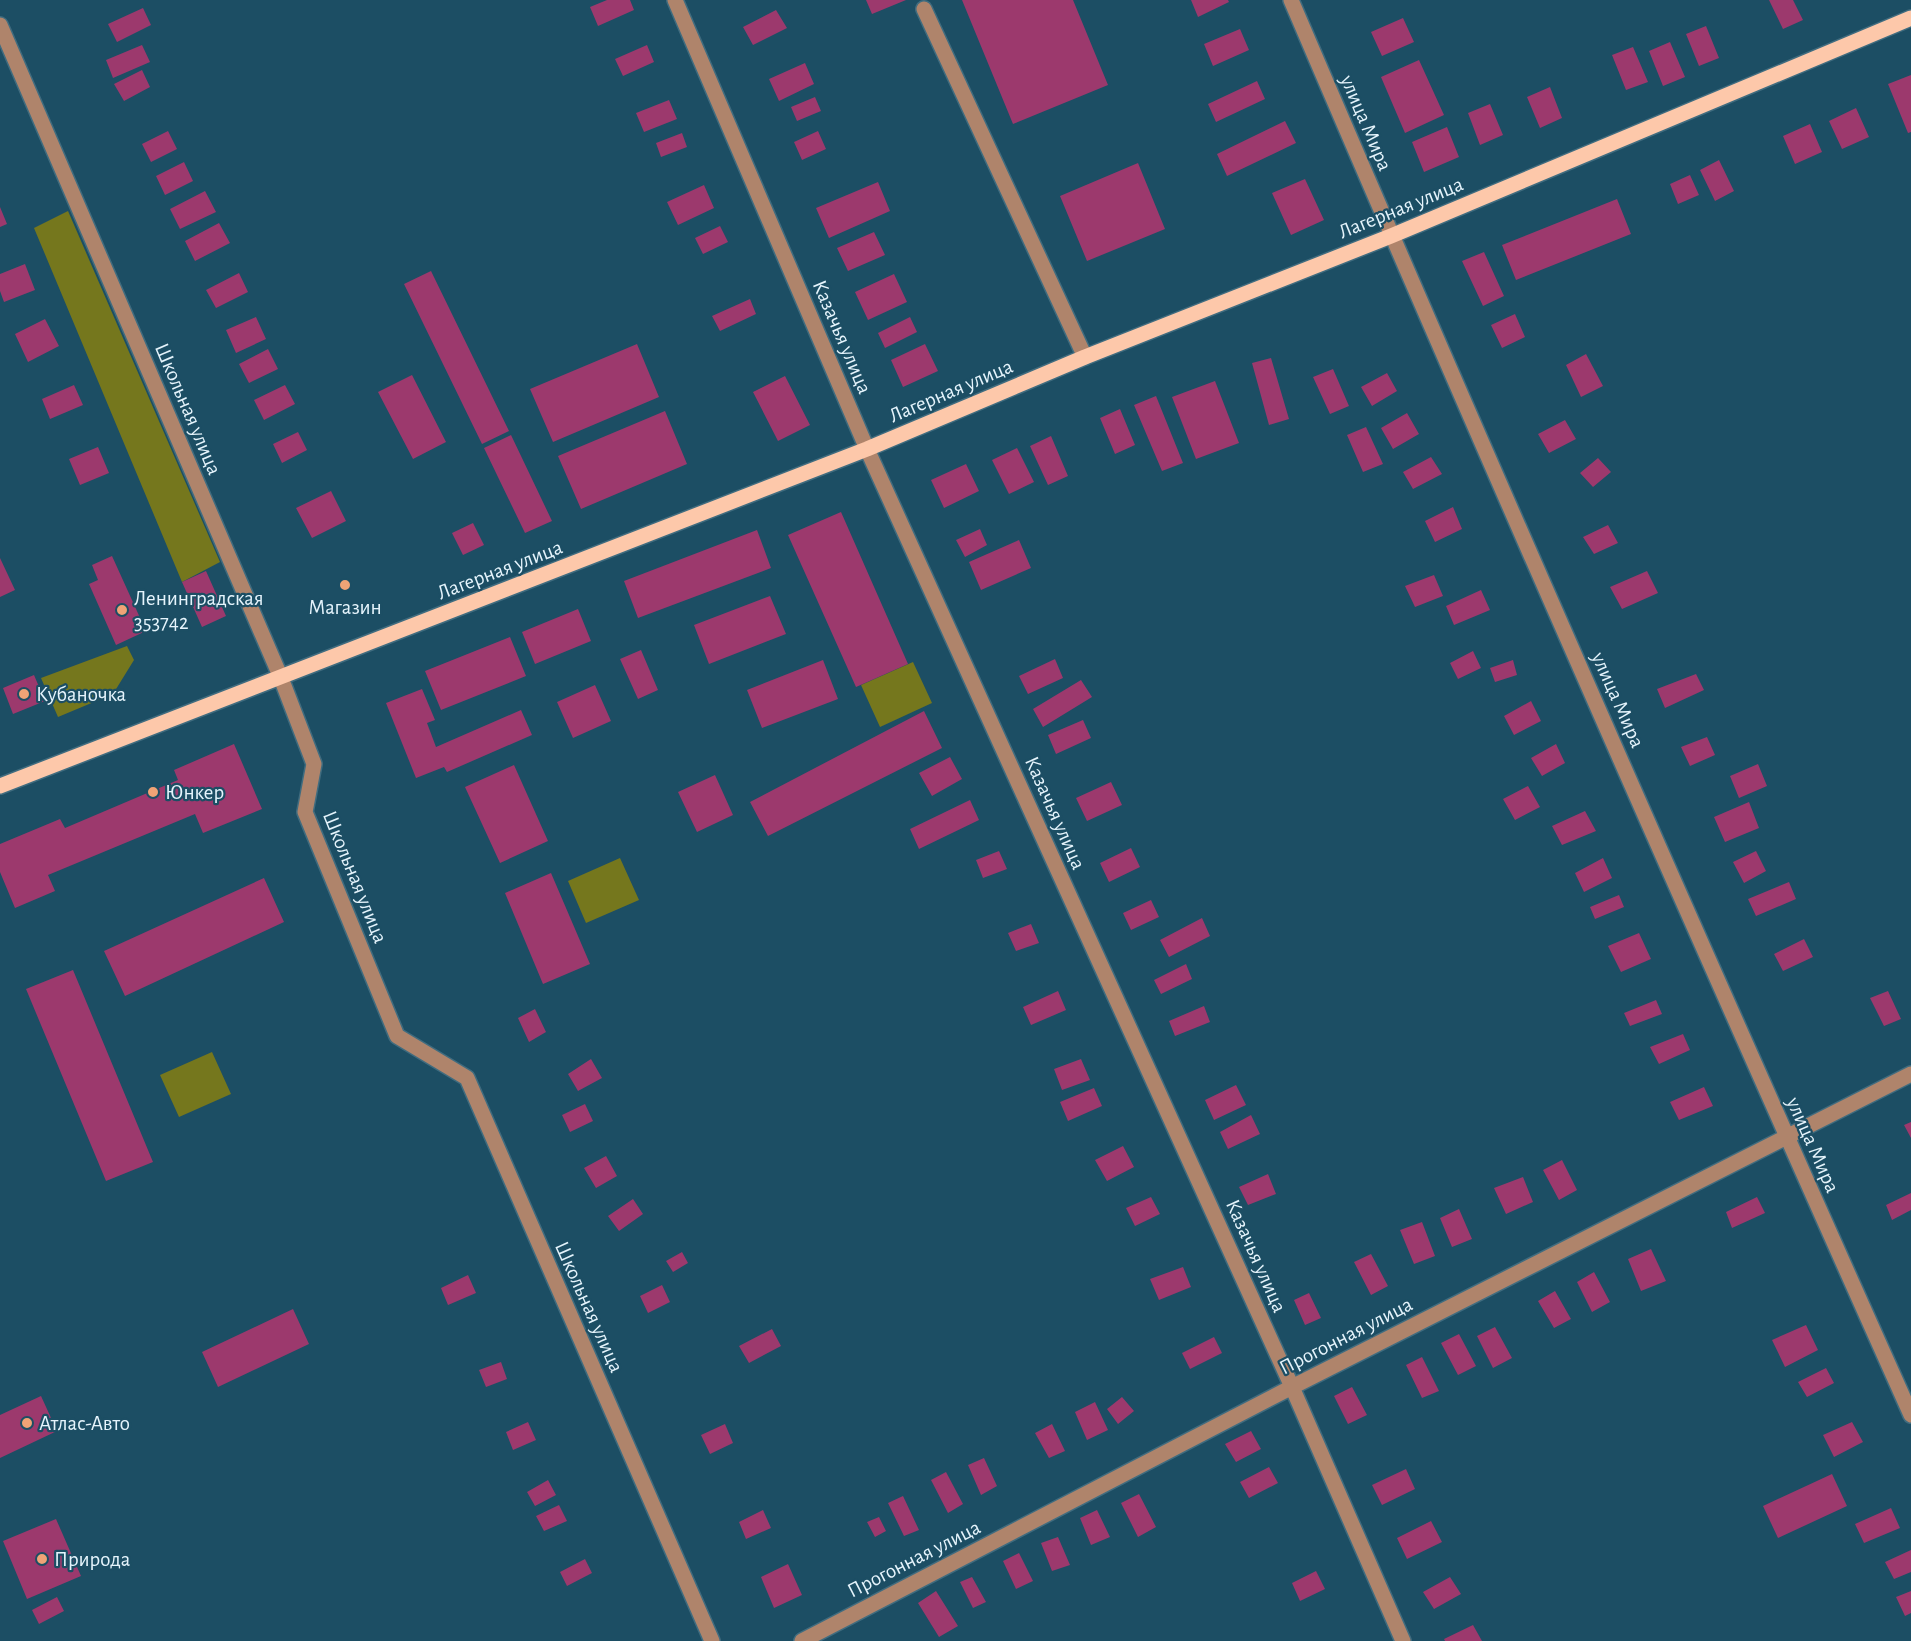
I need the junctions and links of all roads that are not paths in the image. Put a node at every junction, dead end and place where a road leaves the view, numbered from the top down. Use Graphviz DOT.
graph roads {
  1 [pos="675,0"];
  2 [pos="1291,0"];
  3 [pos="924,9"];
  4 [pos="1911,18"];
  5 [pos="0,26"];
  6 [pos="1392,236"];
  7 [pos="1084,357"];
  8 [pos="867,450"];
  9 [pos="281,678"];
  10 [pos="0,786"];
  11 [pos="1911,1074"];
  12 [pos="1787,1138"];
  13 [pos="1292,1387"];
  14 [pos="1911,1415"];
  15 [pos="712,1641"];
  16 [pos="802,1641"];
  17 [pos="1403,1641"];
  1 -- 8 [label="street, Казачья улица"];
  2 -- 6 [label="street, улица Мира"];
  3 -- 7 [label="street"];
  4 -- 6 [label="main road, Лагерная улица"];
  5 -- 9 [label="street, Школьная улица"];
  6 -- 7 [label="main road, Лагерная улица"];
  6 -- 12 [label="street, улица Мира"];
  7 -- 8 [label="main road, Лагерная улица"];
  8 -- 9 [label="main road, Лагерная улица"];
  8 -- 13 [label="street, Казачья улица"];
  9 -- 10 [label="main road, Лагерная улица"];
  9 -- 15 [label="street, Школьная улица"];
  11 -- 12 [label="street, Прогонная улица"];
  12 -- 13 [label="street, Прогонная улица"];
  12 -- 14 [label="street, улица Мира"];
  13 -- 16 [label="street, Прогонная улица"];
  13 -- 17 [label="street, Казачья улица"];
}
